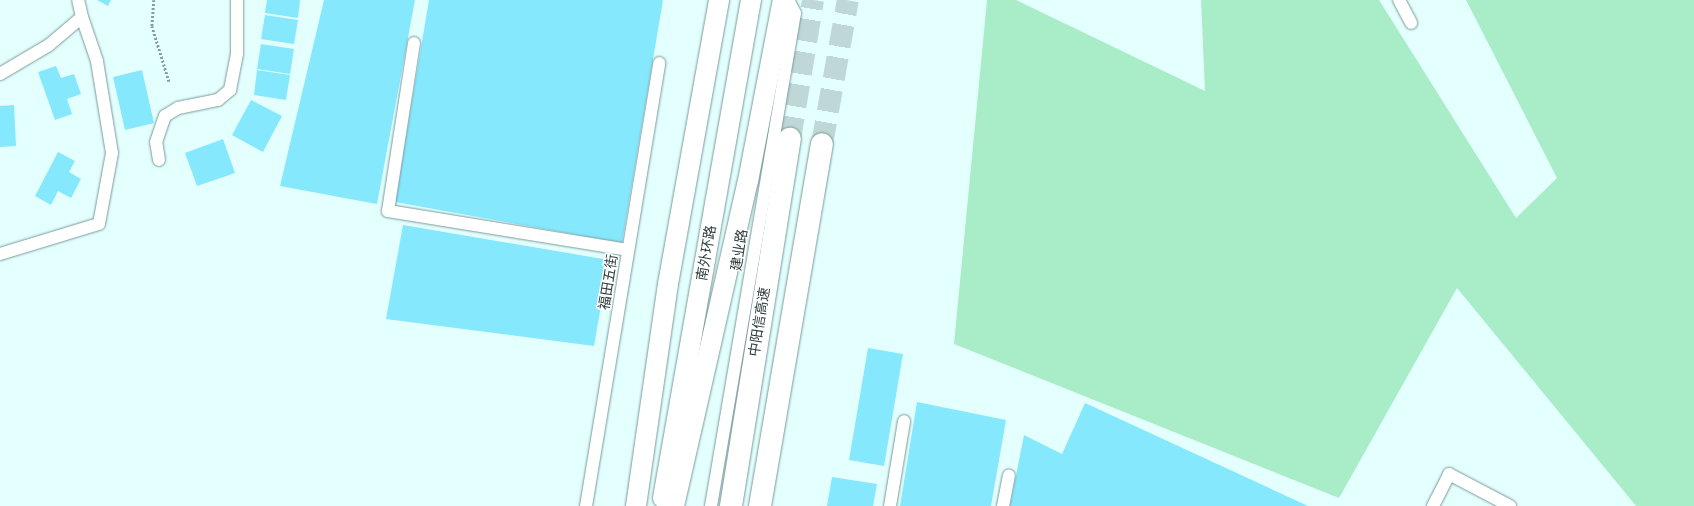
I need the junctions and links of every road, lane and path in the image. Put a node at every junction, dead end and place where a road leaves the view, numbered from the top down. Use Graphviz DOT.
graph roads {
  1 [pos="78,0"];
  2 [pos="154,0"];
  3 [pos="237,0"];
  4 [pos="719,0"];
  5 [pos="751,0"];
  6 [pos="783,0"];
  7 [pos="788,0"];
  8 [pos="1399,0"];
  9 [pos="82,17"];
  10 [pos="1411,23"];
  11 [pos="414,42"];
  12 [pos="659,63"];
  13 [pos="0,74"];
  14 [pos="169,81"];
  15 [pos="790,139"];
  16 [pos="822,144"];
  17 [pos="159,160"];
  18 [pos="628,250"];
  19 [pos="0,254"];
  20 [pos="904,421"];
  21 [pos="1009,476"];
  22 [pos="586,506"];
  23 [pos="636,506"];
  24 [pos="661,506"];
  25 [pos="674,506"];
  26 [pos="711,506"];
  27 [pos="731,506"];
  28 [pos="760,506"];
  29 [pos="890,506"];
  30 [pos="1003,506"];
  31 [pos="1433,506"];
  32 [pos="1510,506"];
  1 -- 9 [label="street"];
  2 -- 14 [label="path"];
  3 -- 17 [label="street"];
  4 -- 23 [label="highway"];
  5 -- 24 [label="highway, 南外环路"];
  6 -- 25 [label="highway"];
  7 -- 26 [label="street, 建业路"];
  8 -- 10 [label="street"];
  9 -- 13 [label="street"];
  9 -- 19 [label="street"];
  11 -- 18 [label="street"];
  12 -- 18 [label="street, 福田五街"];
  15 -- 27 [label="highway, 中阳信高速"];
  16 -- 28 [label="highway"];
  18 -- 22 [label="street, 福田五街"];
  20 -- 29 [label="street"];
  21 -- 30 [label="street"];
  31 -- 32 [label="street"];
}
